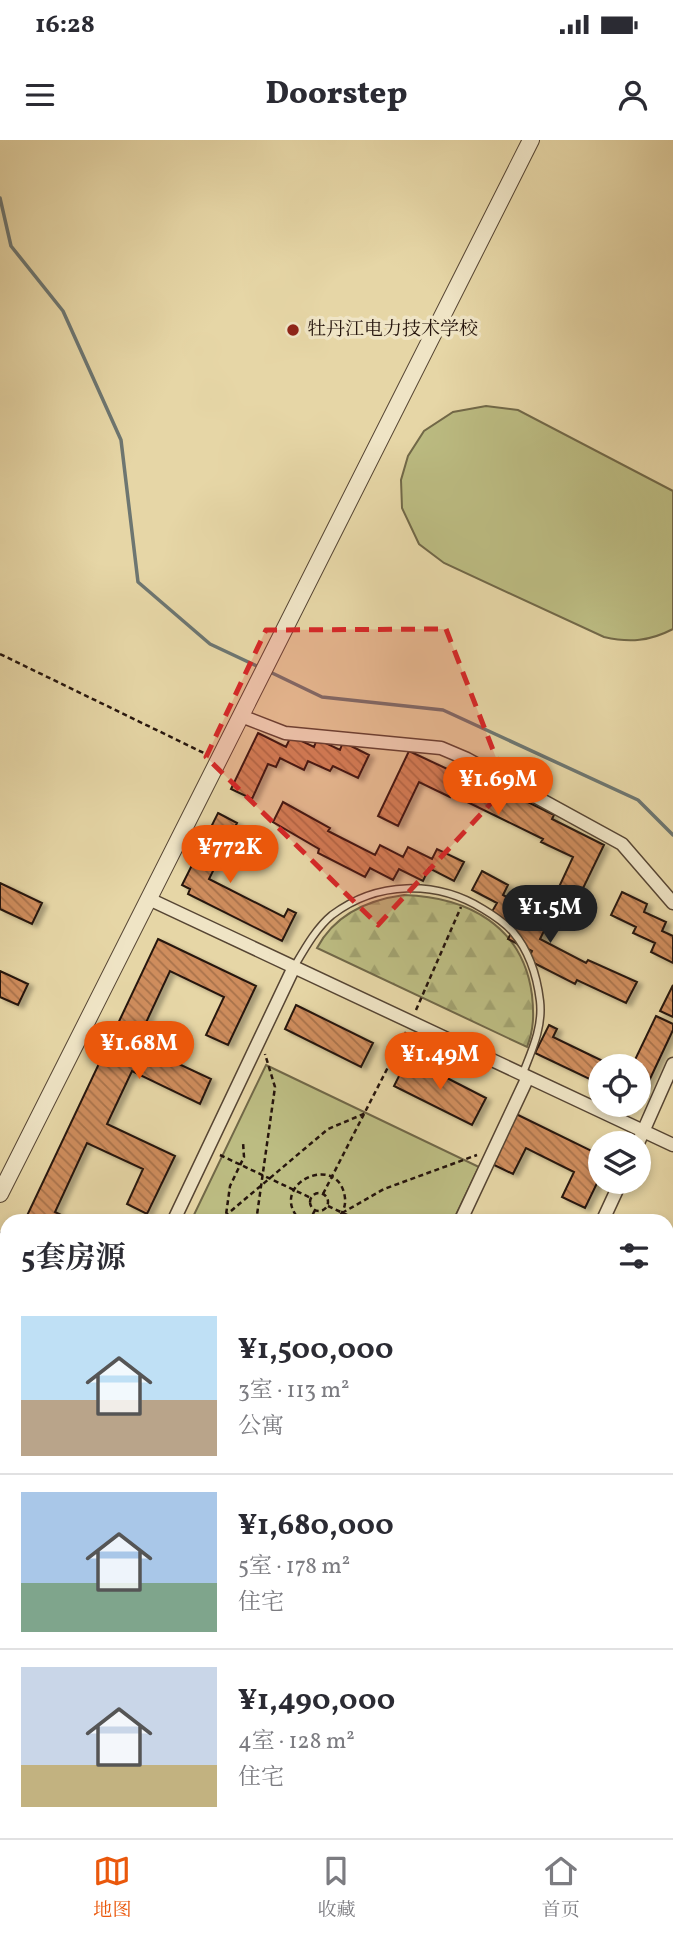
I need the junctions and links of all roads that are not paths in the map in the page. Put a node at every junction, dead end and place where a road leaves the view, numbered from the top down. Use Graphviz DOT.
graph roads {
  1 [pos="531,140"];
  2 [pos="241,716"];
  3 [pos="149,899"];
  4 [pos="673,903"];
  5 [pos="294,967"];
  6 [pos="673,1064"];
  7 [pos="525,1076"];
  8 [pos="630,1131"];
  9 [pos="644,1131"];
  10 [pos="651,1140"];
  11 [pos="673,1145"];
  12 [pos="0,1194"];
  13 [pos="615,1194"];
  14 [pos="177,1214"];
  15 [pos="464,1214"];
  16 [pos="606,1214"];
  1 -- 2 [label="street"];
  2 -- 3 [label="street"];
  2 -- 4 [label="street"];
  3 -- 5 [label="street"];
  3 -- 12 [label="street"];
  5 -- 7 [label="street"];
  5 -- 7 [label="lane"];
  5 -- 14 [label="street"];
  6 -- 9 [label="street"];
  7 -- 8 [label="street"];
  7 -- 15 [label="street"];
  10 -- 11 [label="street"];
  13 -- 16 [label="street"];
}
